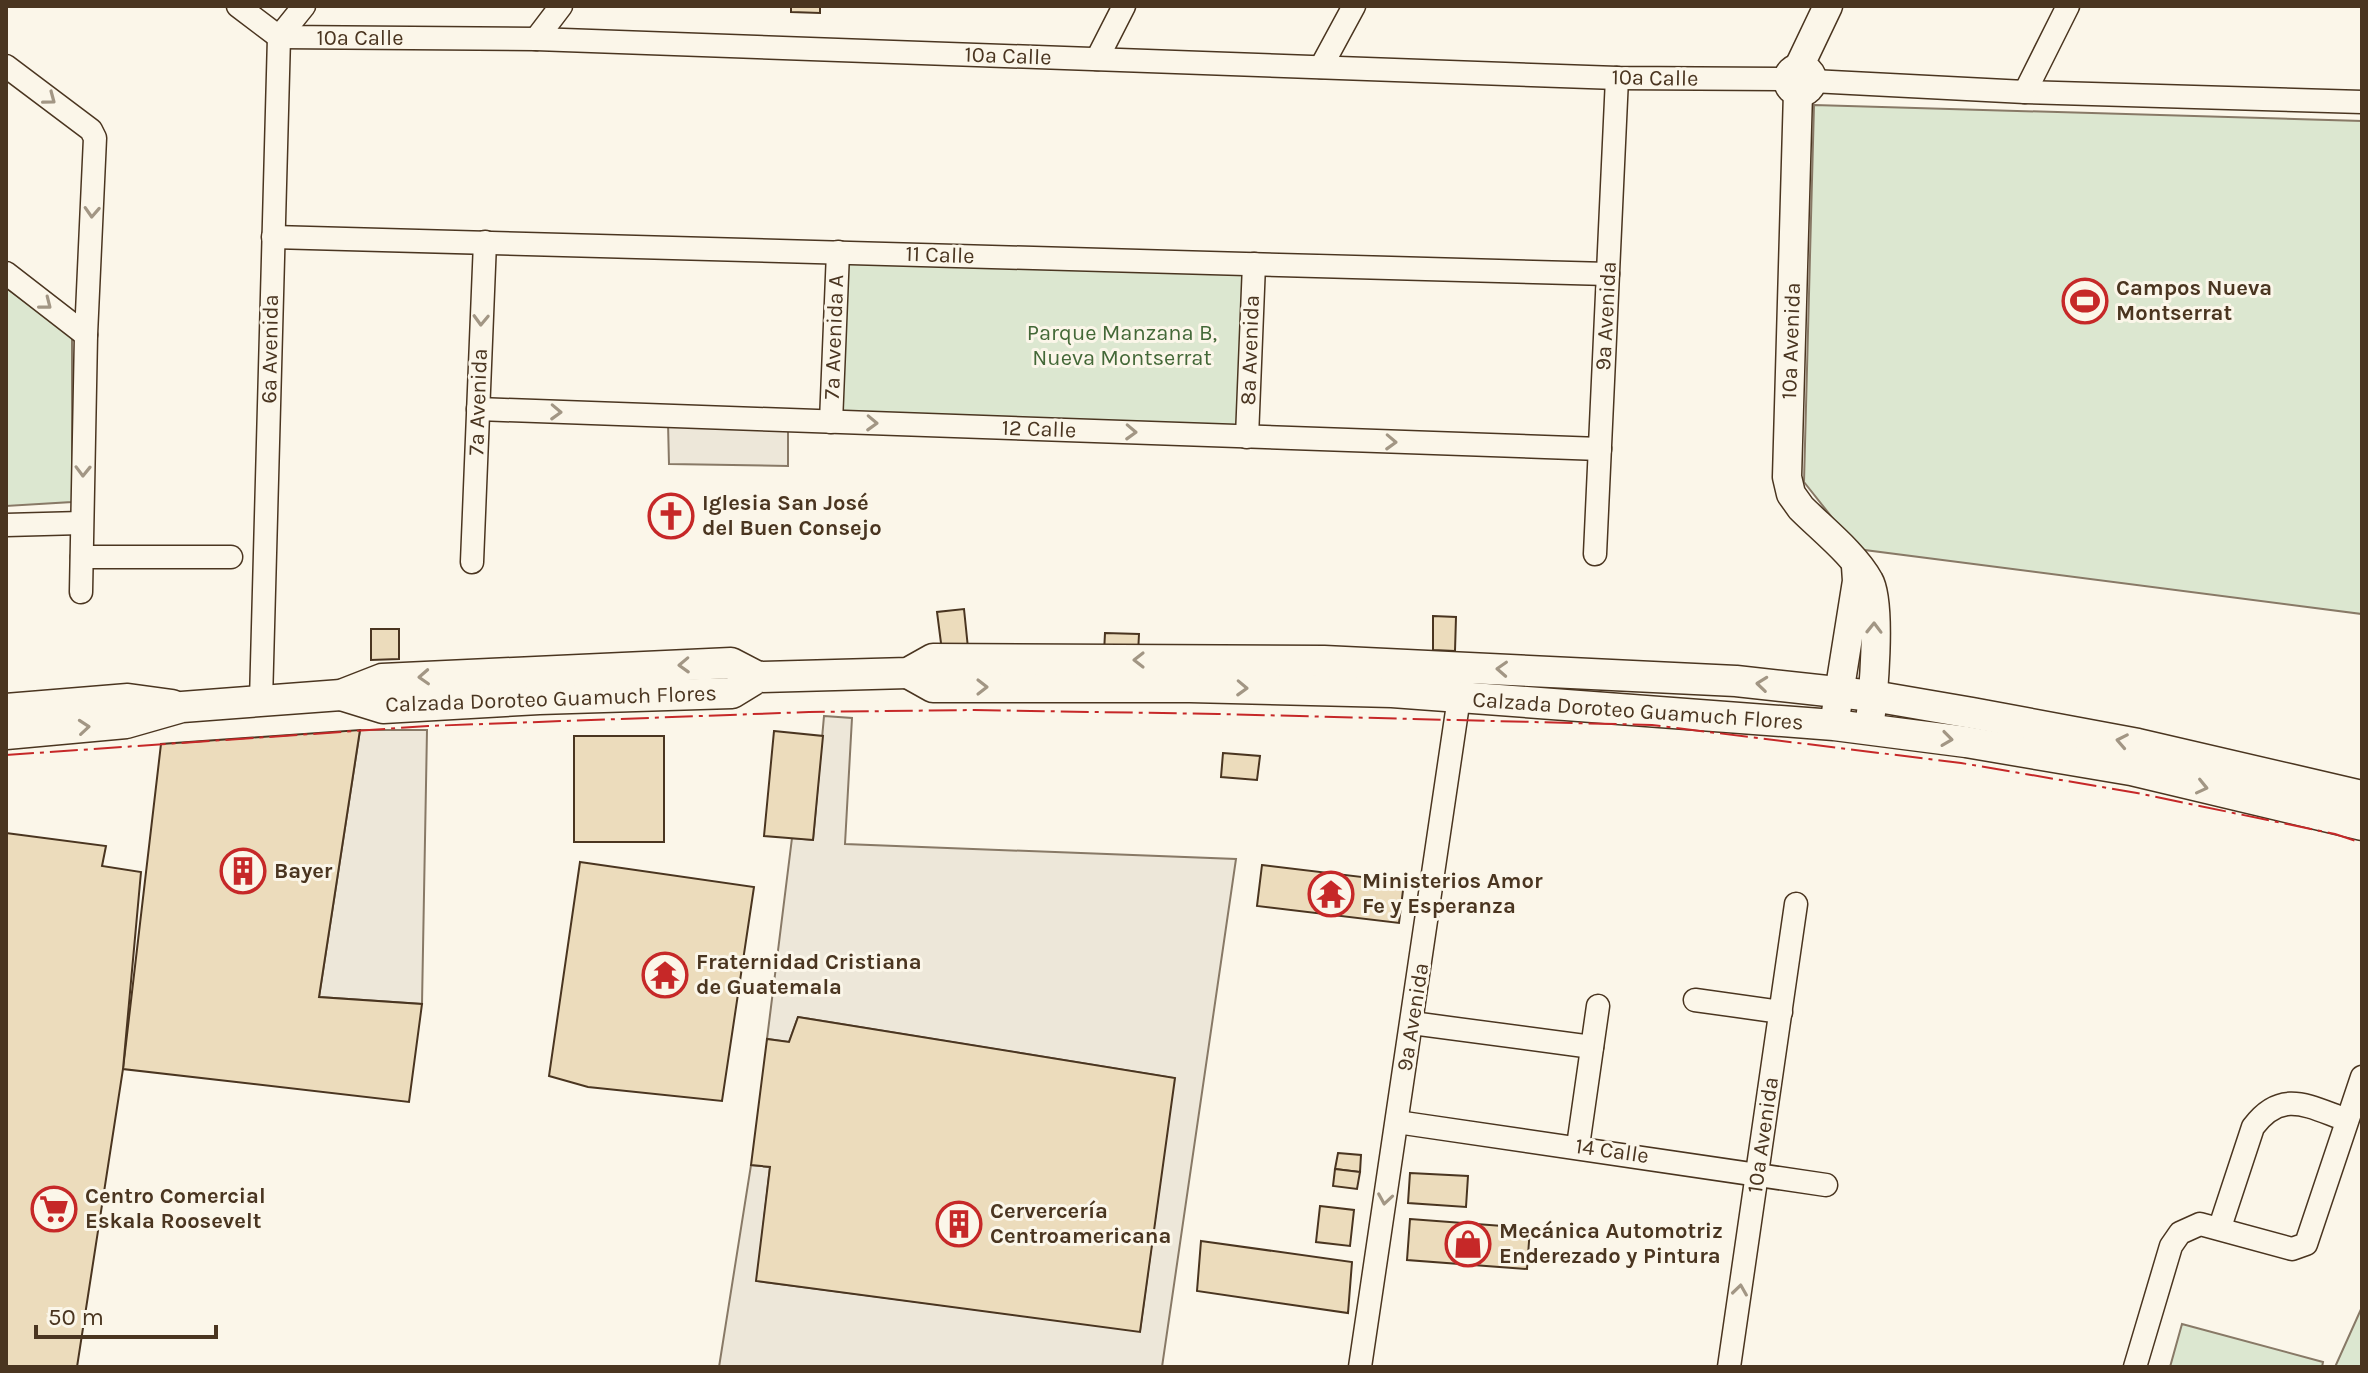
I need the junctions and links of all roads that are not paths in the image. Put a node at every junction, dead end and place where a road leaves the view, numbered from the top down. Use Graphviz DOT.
graph roads {
  1 [pos="238,6"];
  2 [pos="304,6"];
  3 [pos="561,6"];
  4 [pos="1124,6"];
  5 [pos="1354,6"];
  6 [pos="2068,6"];
  7 [pos="1823,17"];
  8 [pos="279,37"];
  9 [pos="536,39"];
  10 [pos="1097,59"];
  11 [pos="6,66"];
  12 [pos="1321,67"];
  13 [pos="1617,78"];
  14 [pos="1801,78"];
  15 [pos="2025,92"];
  16 [pos="2362,102"];
  17 [pos="273,237"];
  18 [pos="485,242"];
  19 [pos="838,252"];
  20 [pos="1254,264"];
  21 [pos="6,273"];
  22 [pos="1608,274"];
  23 [pos="86,335"];
  24 [pos="478,409"];
  25 [pos="831,422"];
  26 [pos="1247,437"];
  27 [pos="1600,449"];
  28 [pos="81,523"];
  29 [pos="6,525"];
  30 [pos="1595,554"];
  31 [pos="82,557"];
  32 [pos="231,557"];
  33 [pos="472,562"];
  34 [pos="1856,565"];
  35 [pos="81,592"];
  36 [pos="1463,667"];
  37 [pos="908,673"];
  38 [pos="1840,693"];
  39 [pos="1873,696"];
  40 [pos="1460,699"];
  41 [pos="261,701"];
  42 [pos="182,707"];
  43 [pos="6,709"];
  44 [pos="1834,725"];
  45 [pos="1869,729"];
  46 [pos="6,734"];
  47 [pos="2362,796"];
  48 [pos="2362,825"];
  49 [pos="1796,904"];
  50 [pos="1695,1000"];
  51 [pos="1598,1006"];
  52 [pos="1781,1012"];
  53 [pos="1412,1023"];
  54 [pos="1592,1047"];
  55 [pos="2362,1077"];
  56 [pos="2347,1120"];
  57 [pos="1397,1122"];
  58 [pos="1578,1146"];
  59 [pos="1757,1173"];
  60 [pos="1826,1185"];
  61 [pos="2220,1227"];
  62 [pos="1360,1367"];
  63 [pos="1729,1367"];
  64 [pos="2135,1367"];
  1 -- 8 [label="street"];
  2 -- 8 [label="street"];
  3 -- 9 [label="street"];
  4 -- 10 [label="street"];
  5 -- 12 [label="street"];
  6 -- 15 [label="street"];
  7 -- 14 [label="street, 10a Avenida"];
  8 -- 9 [label="street, 10a Calle"];
  8 -- 17 [label="street, 6a Avenida"];
  9 -- 10 [label="street, 10a Calle"];
  10 -- 12 [label="street, 10a Calle"];
  11 -- 23 [label="street, one-way"];
  12 -- 13 [label="street, 10a Calle"];
  13 -- 14 [label="street, 10a Calle"];
  13 -- 22 [label="street, 9a Avenida"];
  14 -- 15 [label="street, 10a Calle"];
  14 -- 34 [label="street, 10a Avenida"];
  15 -- 16 [label="street, 10a Calle"];
  17 -- 18 [label="street, 11 Calle"];
  17 -- 41 [label="street, 6a Avenida"];
  18 -- 19 [label="street, 11 Calle"];
  18 -- 24 [label="street, 7a Avenida, one-way"];
  19 -- 20 [label="street, 11 Calle"];
  19 -- 25 [label="street, 7a Avenida A"];
  20 -- 22 [label="street, 11 Calle"];
  20 -- 26 [label="street, 8a Avenida"];
  21 -- 23 [label="street, one-way"];
  22 -- 27 [label="street, 9a Avenida"];
  23 -- 28 [label="street, one-way"];
  24 -- 25 [label="street, 12 Calle, one-way"];
  24 -- 33 [label="street, 7a Avenida"];
  25 -- 26 [label="street, 12 Calle, one-way"];
  26 -- 27 [label="street, 12 Calle, one-way"];
  27 -- 30 [label="street, 9a Avenida"];
  28 -- 29 [label="street"];
  28 -- 31 [label="street"];
  31 -- 32 [label="street"];
  31 -- 35 [label="street"];
  34 -- 38 [label="street"];
  39 -- 34 [label="street, 10a Avenida, one-way"];
  36 -- 37 [label="main road, Calzada Doroteo Guamuch Flores, one-way"];
  38 -- 36 [label="main road, Calzada Doroteo Guamuch Flores, one-way"];
  36 -- 40 [label="street, 9a Avenida"];
  37 -- 40 [label="main road, Calzada Doroteo Guamuch Flores, one-way"];
  37 -- 41 [label="main road, Calzada Doroteo Guamuch Flores"];
  38 -- 39 [label="main road, Calzada Doroteo Guamuch Flores"];
  38 -- 44 [label="street"];
  39 -- 45 [label="street, 10a Avenida"];
  47 -- 39 [label="main road, Calzada Doroteo Guamuch Flores, one-way"];
  40 -- 44 [label="main road, Calzada Doroteo Guamuch Flores"];
  40 -- 53 [label="street, 9a Avenida"];
  41 -- 42 [label="main road, Calzada Doroteo Guamuch Flores"];
  42 -- 43 [label="main road, Calzada Doroteo Guamuch Flores"];
  46 -- 42 [label="main road, Calzada Doroteo Guamuch Flores, one-way"];
  44 -- 45 [label="main road, Calzada Doroteo Guamuch Flores"];
  45 -- 48 [label="main road, Calzada Doroteo Guamuch Flores, one-way"];
  49 -- 52 [label="street, 10a Avenida"];
  50 -- 52 [label="street"];
  51 -- 54 [label="street"];
  52 -- 59 [label="street, 10a Avenida"];
  53 -- 54 [label="street"];
  53 -- 57 [label="street, 9a Avenida"];
  54 -- 58 [label="street"];
  55 -- 56 [label="street"];
  56 -- 61 [label="street"];
  56 -- 61 [label="street"];
  57 -- 58 [label="street, 14 Calle"];
  57 -- 62 [label="street, 9a Avenida, one-way"];
  58 -- 59 [label="street, 14 Calle"];
  59 -- 60 [label="street, 14 Calle"];
  63 -- 59 [label="street, 10a Avenida, one-way"];
  61 -- 64 [label="street"];
}
